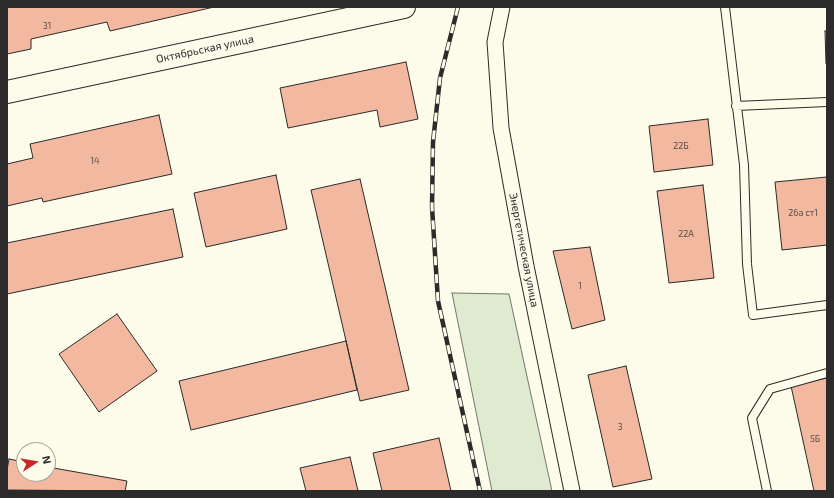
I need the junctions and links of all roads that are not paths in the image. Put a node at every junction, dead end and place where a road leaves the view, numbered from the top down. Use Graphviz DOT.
graph roads {
  1 [pos="404,7"];
  2 [pos="502,7"];
  3 [pos="725,7"];
  4 [pos="7,92"];
  5 [pos="827,102"];
  6 [pos="736,106"];
  7 [pos="827,305"];
  8 [pos="827,373"];
  9 [pos="572,491"];
  10 [pos="767,491"];
  1 -- 4 [label="street, Октябрьская улица"];
  2 -- 9 [label="street, Энергетическая улица"];
  3 -- 6 [label="lane"];
  5 -- 6 [label="lane"];
  6 -- 7 [label="lane"];
  8 -- 10 [label="lane"];
}
